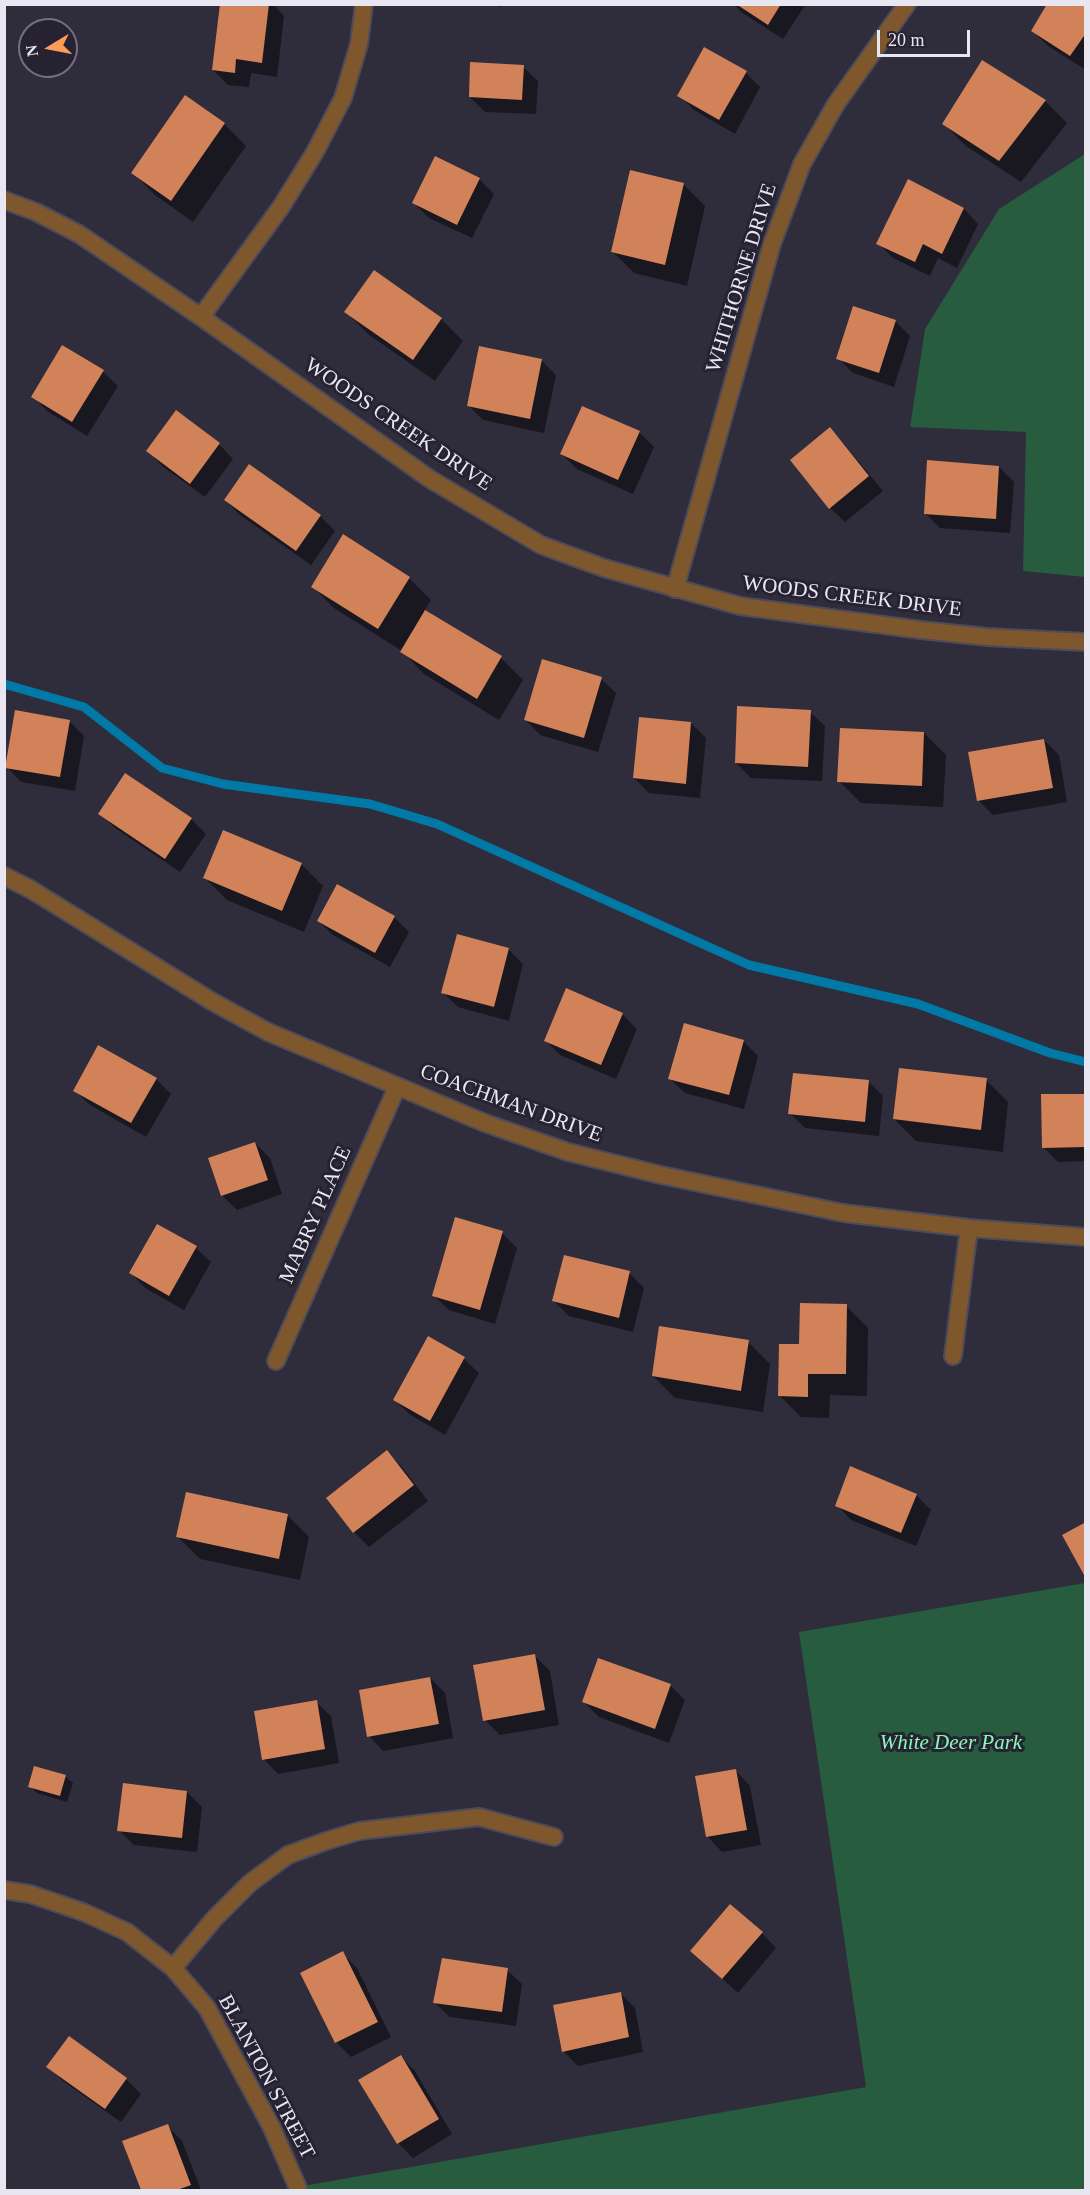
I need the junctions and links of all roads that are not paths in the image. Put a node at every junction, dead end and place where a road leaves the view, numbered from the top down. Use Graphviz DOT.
graph roads {
  1 [pos="364,4"];
  2 [pos="907,4"];
  3 [pos="4,200"];
  4 [pos="201,316"];
  5 [pos="675,589"];
  6 [pos="1086,642"];
  7 [pos="4,876"];
  8 [pos="397,1087"];
  9 [pos="969,1228"];
  10 [pos="1086,1237"];
  11 [pos="953,1356"];
  12 [pos="276,1361"];
  13 [pos="554,1837"];
  14 [pos="4,1890"];
  15 [pos="173,1968"];
  16 [pos="298,2188"];
  1 -- 4 [label="street"];
  2 -- 5 [label="street, WHITHORNE DRIVE"];
  3 -- 4 [label="street, WOODS CREEK DRIVE"];
  4 -- 5 [label="street, WOODS CREEK DRIVE"];
  5 -- 6 [label="street, WOODS CREEK DRIVE"];
  7 -- 8 [label="street, COACHMAN DRIVE"];
  8 -- 9 [label="street, COACHMAN DRIVE"];
  8 -- 12 [label="street, MABRY PLACE"];
  9 -- 10 [label="street, COACHMAN DRIVE"];
  9 -- 11 [label="street"];
  13 -- 15 [label="street"];
  14 -- 15 [label="street, BLANTON STREET"];
  15 -- 16 [label="street, BLANTON STREET"];
}
